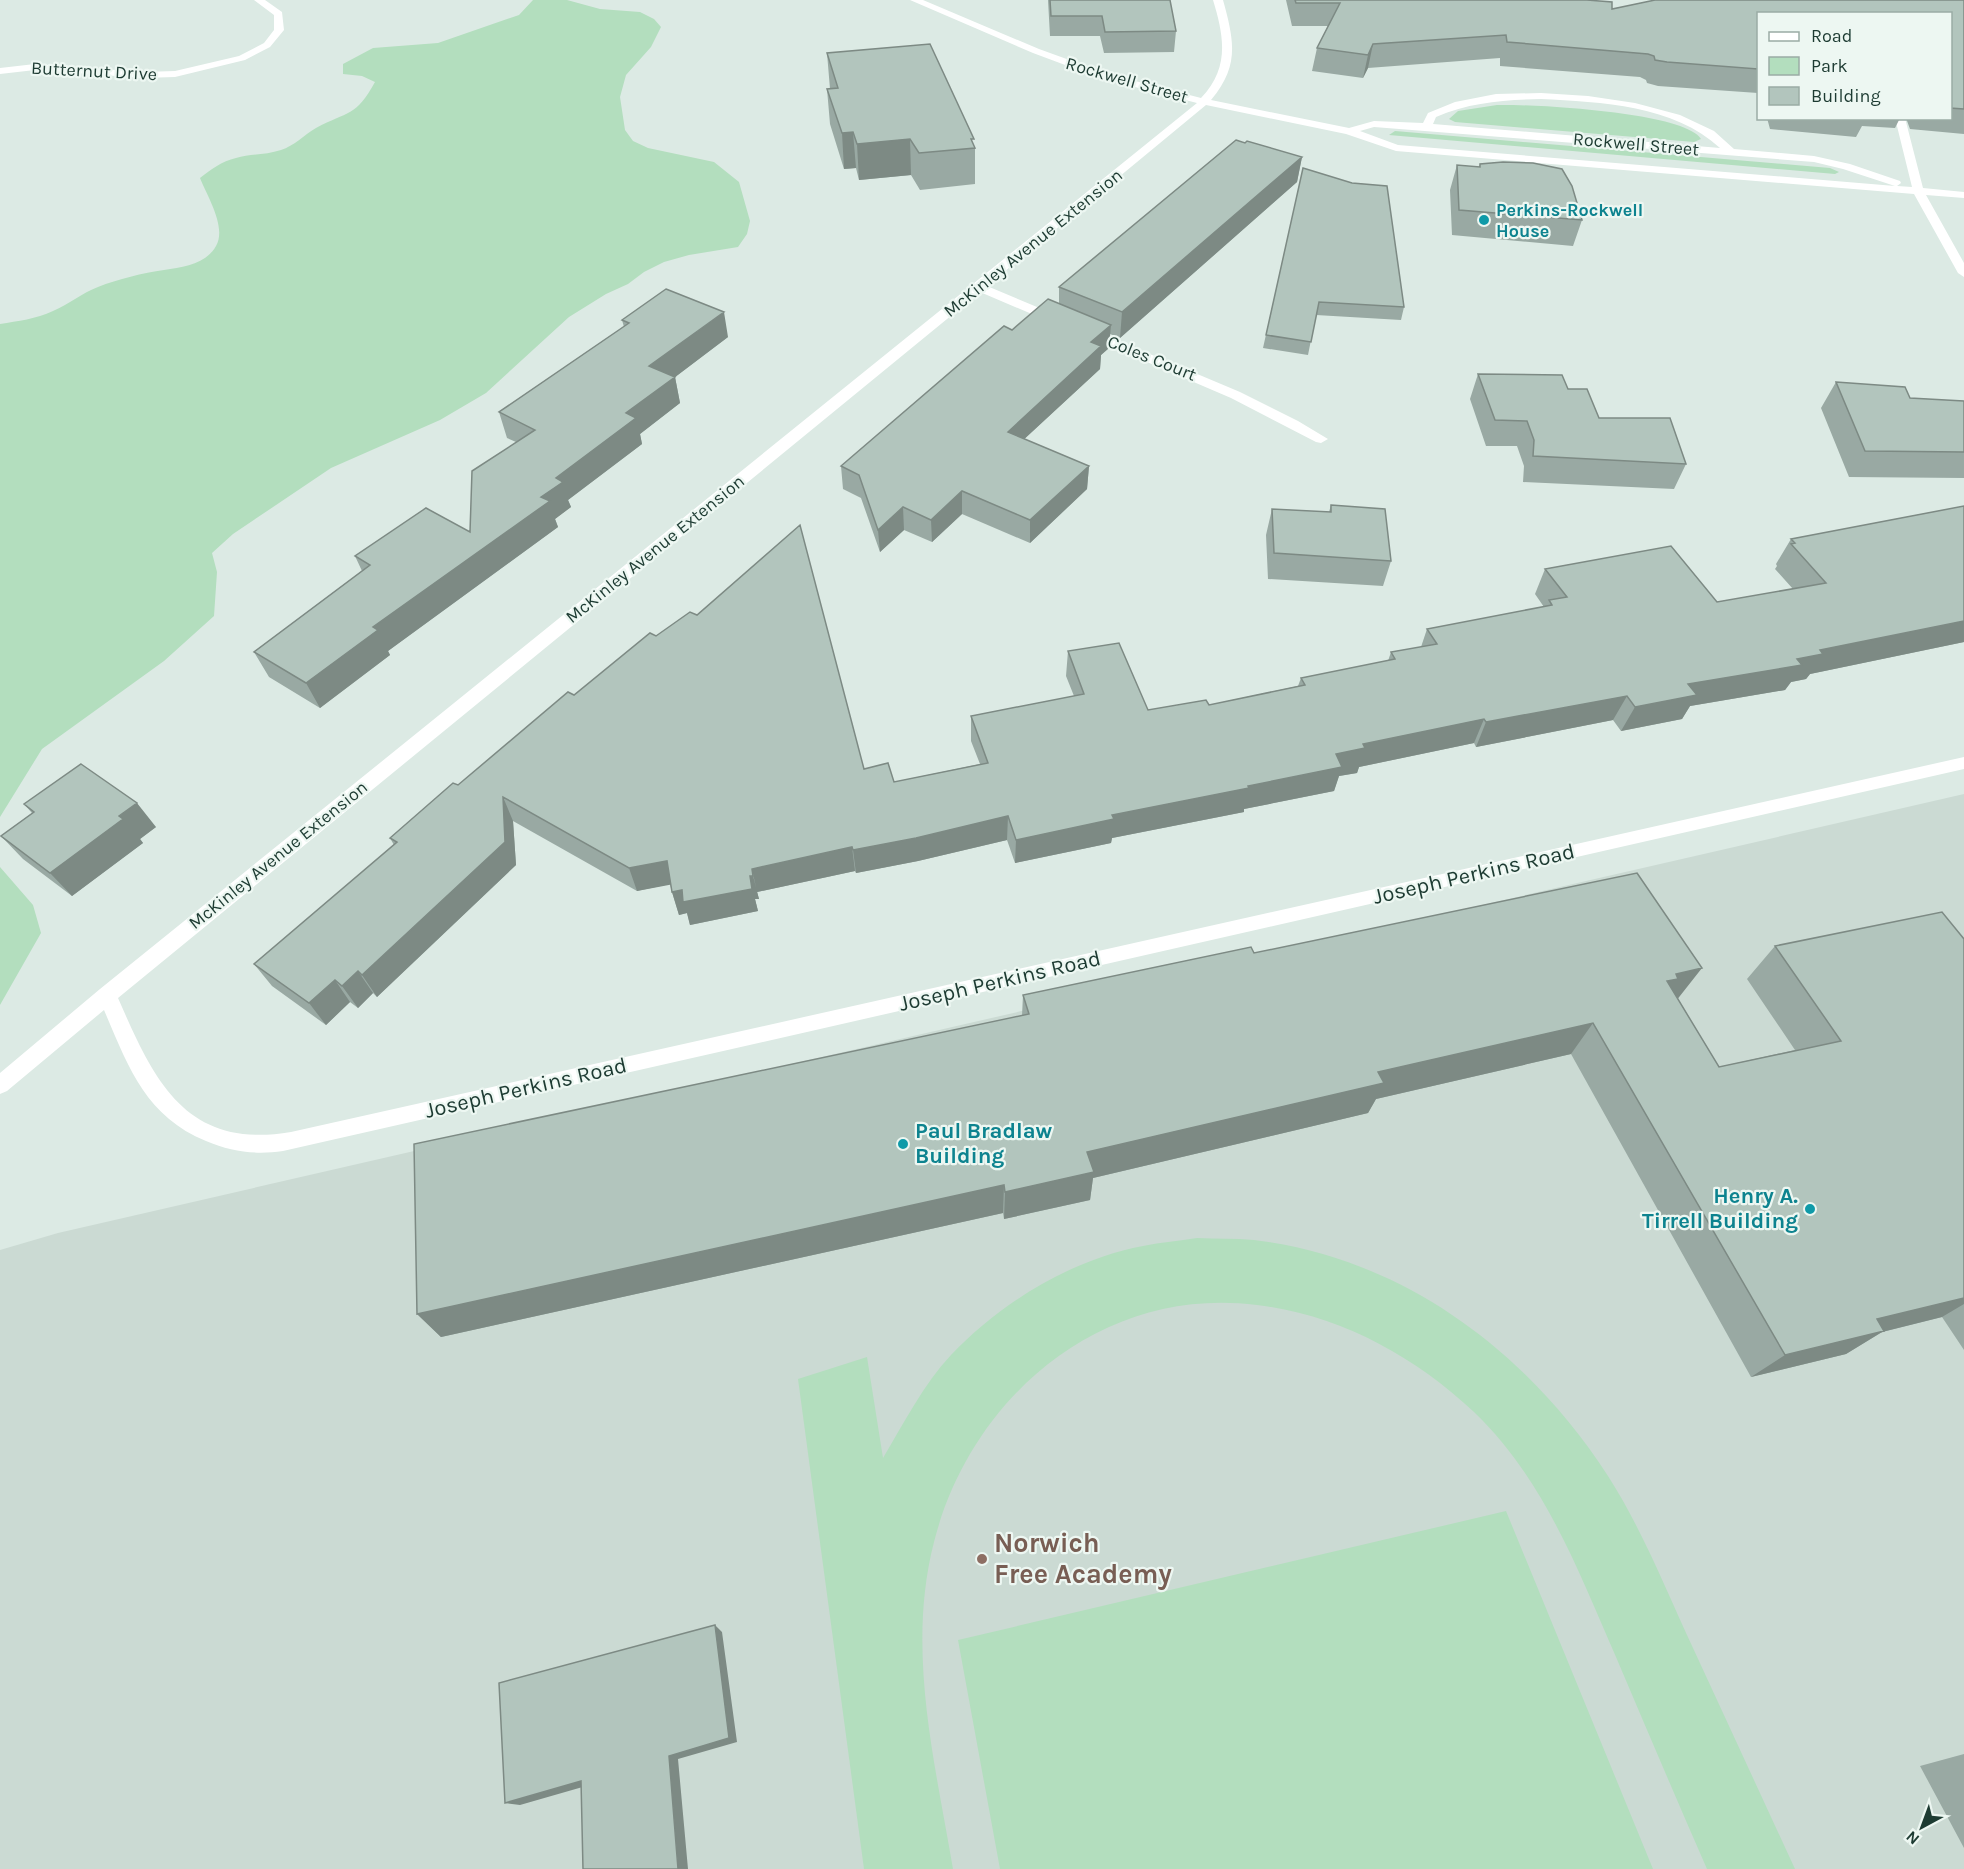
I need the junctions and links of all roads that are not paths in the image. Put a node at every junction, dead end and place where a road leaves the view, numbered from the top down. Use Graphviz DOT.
graph roads {
  1 [pos="259,0"];
  2 [pos="915,0"];
  3 [pos="1218,0"];
  4 [pos="0,71"];
  5 [pos="1204,102"];
  6 [pos="1900,120"];
  7 [pos="1427,127"];
  8 [pos="1349,131"];
  9 [pos="1731,152"];
  10 [pos="1918,191"];
  11 [pos="1964,195"];
  12 [pos="1964,273"];
  13 [pos="978,287"];
  14 [pos="1322,439"];
  15 [pos="1964,763"];
  16 [pos="107,995"];
  17 [pos="0,1085"];
  1 -- 4 [label="street, Butternut Drive"];
  2 -- 5 [label="street, Rockwell Street"];
  3 -- 5 [label="street, McKinley Avenue Extension"];
  5 -- 8 [label="street, Rockwell Street"];
  5 -- 13 [label="street, McKinley Avenue Extension"];
  6 -- 10 [label="street"];
  7 -- 8 [label="street, Rockwell Street"];
  7 -- 9 [label="street, Rockwell Street"];
  7 -- 9 [label="street"];
  8 -- 10 [label="street, Rockwell Street"];
  9 -- 10 [label="street, Rockwell Street"];
  10 -- 11 [label="street, Rockwell Street"];
  10 -- 12 [label="street"];
  13 -- 14 [label="street, Coles Court"];
  13 -- 16 [label="street, McKinley Avenue Extension"];
  15 -- 16 [label="street, Joseph Perkins Road"];
  16 -- 17 [label="street, McKinley Avenue Extension"];
}
